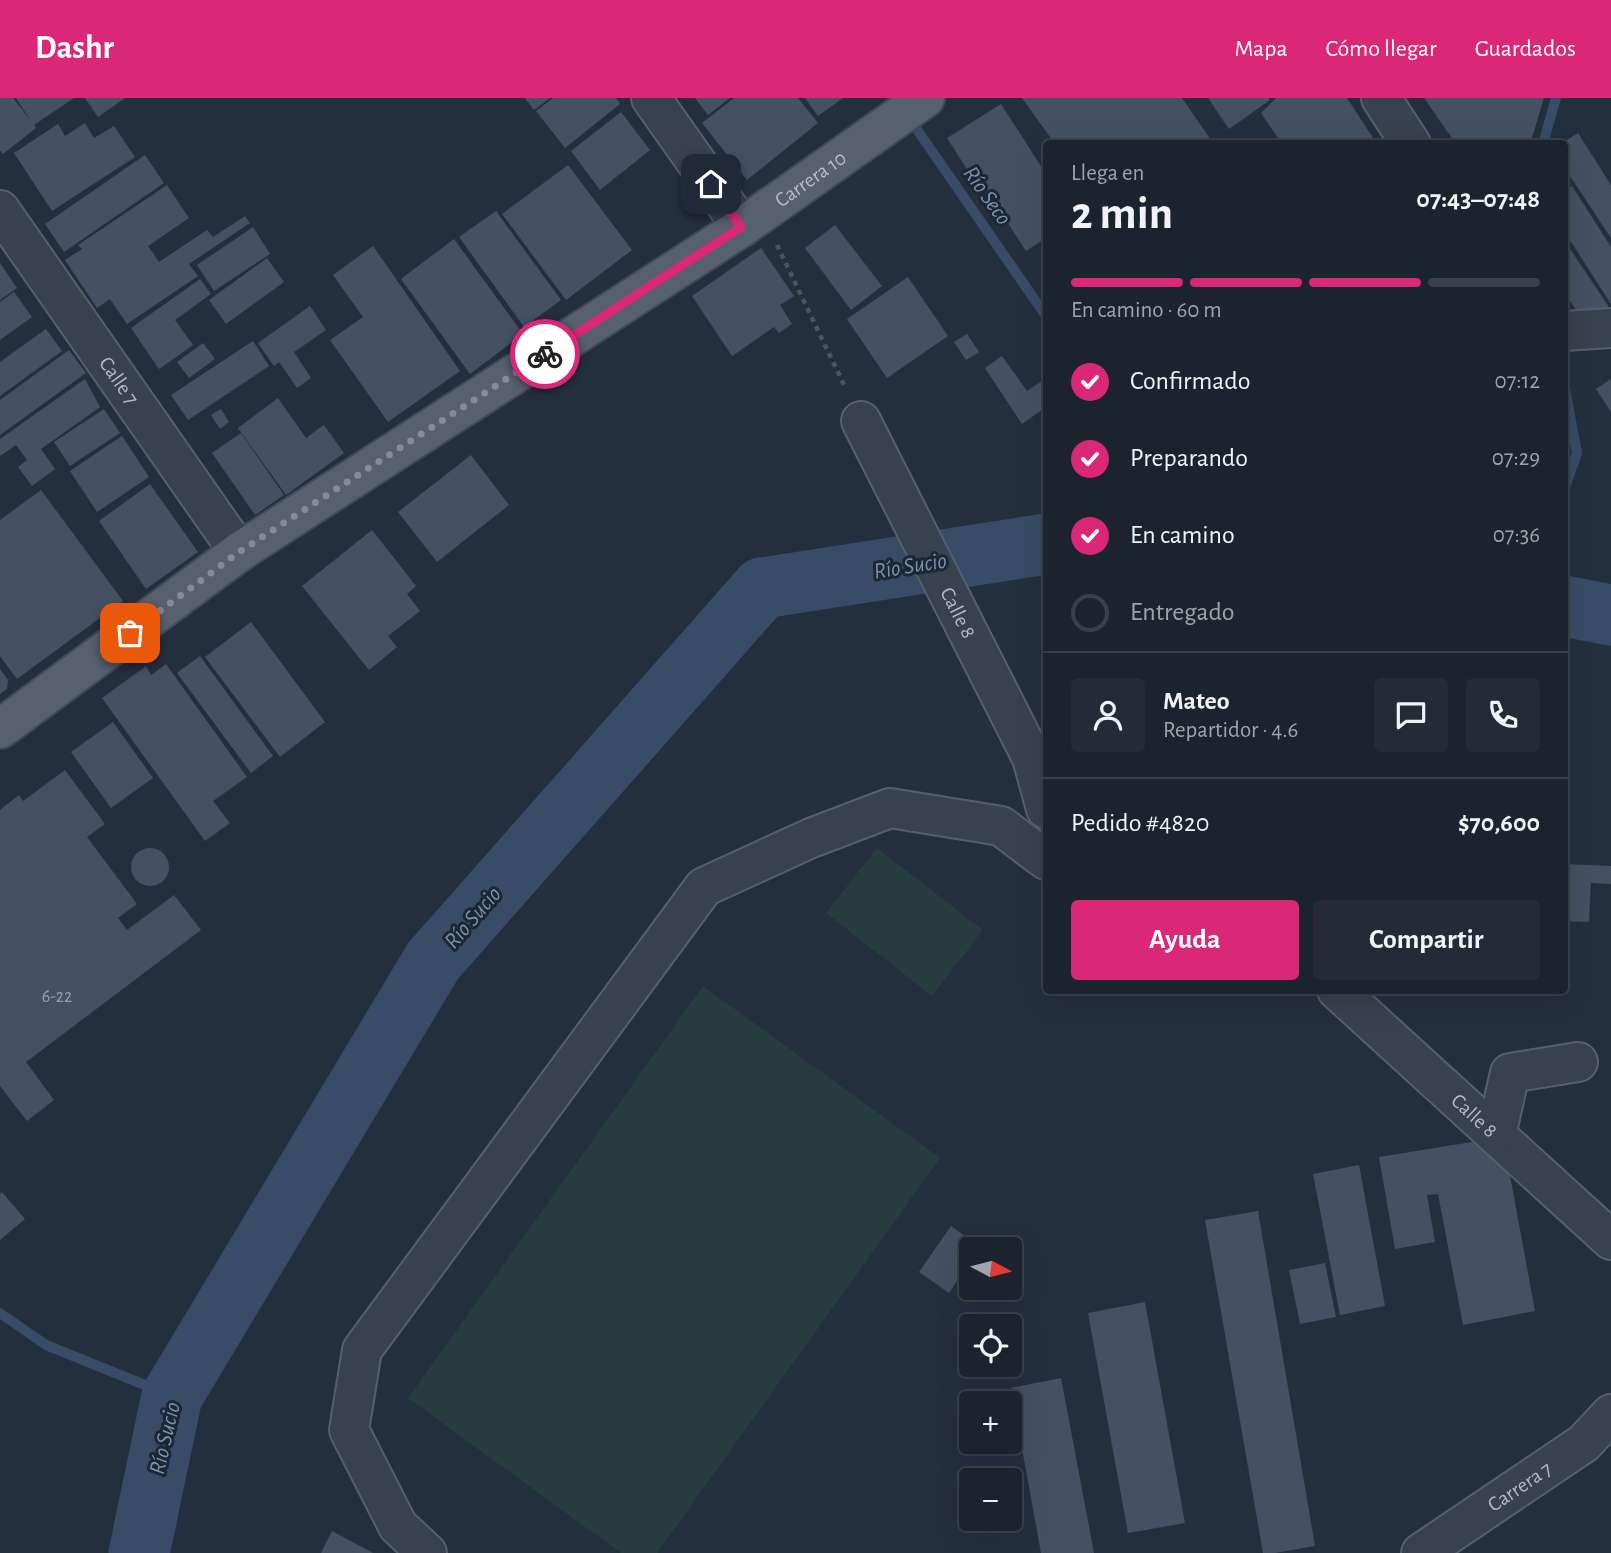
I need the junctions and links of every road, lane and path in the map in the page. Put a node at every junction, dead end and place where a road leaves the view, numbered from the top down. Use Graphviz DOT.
graph roads {
  1 [pos="651,98"];
  2 [pos="925,98"];
  3 [pos="1381,98"];
  4 [pos="1409,140"];
  5 [pos="0,210"];
  6 [pos="751,220"];
  7 [pos="1611,328"];
  8 [pos="1568,331"];
  9 [pos="861,421"];
  10 [pos="239,552"];
  11 [pos="0,729"];
  12 [pos="1039,753"];
  13 [pos="1043,785"];
  14 [pos="1043,858"];
  15 [pos="1341,994"];
  16 [pos="1578,1062"];
  17 [pos="1496,1135"];
  18 [pos="1611,1240"];
  19 [pos="1611,1414"];
  20 [pos="1597,1438"];
  21 [pos="427,1553"];
  22 [pos="1421,1553"];
  1 -- 6 [label="street"];
  2 -- 6 [label="main road, Carrera 10"];
  3 -- 4 [label="street"];
  5 -- 10 [label="street, Calle 7"];
  6 -- 9 [label="path"];
  6 -- 10 [label="main road, Carrera 10"];
  7 -- 8 [label="street"];
  9 -- 12 [label="street, Calle 8"];
  10 -- 11 [label="main road, Carrera 10"];
  12 -- 13 [label="street, Calle 8"];
  14 -- 21 [label="street"];
  15 -- 17 [label="street, Calle 8"];
  16 -- 17 [label="street"];
  17 -- 18 [label="street, Calle 8"];
  19 -- 20 [label="street, Carrera 7"];
  20 -- 22 [label="street, Carrera 7"];
}
